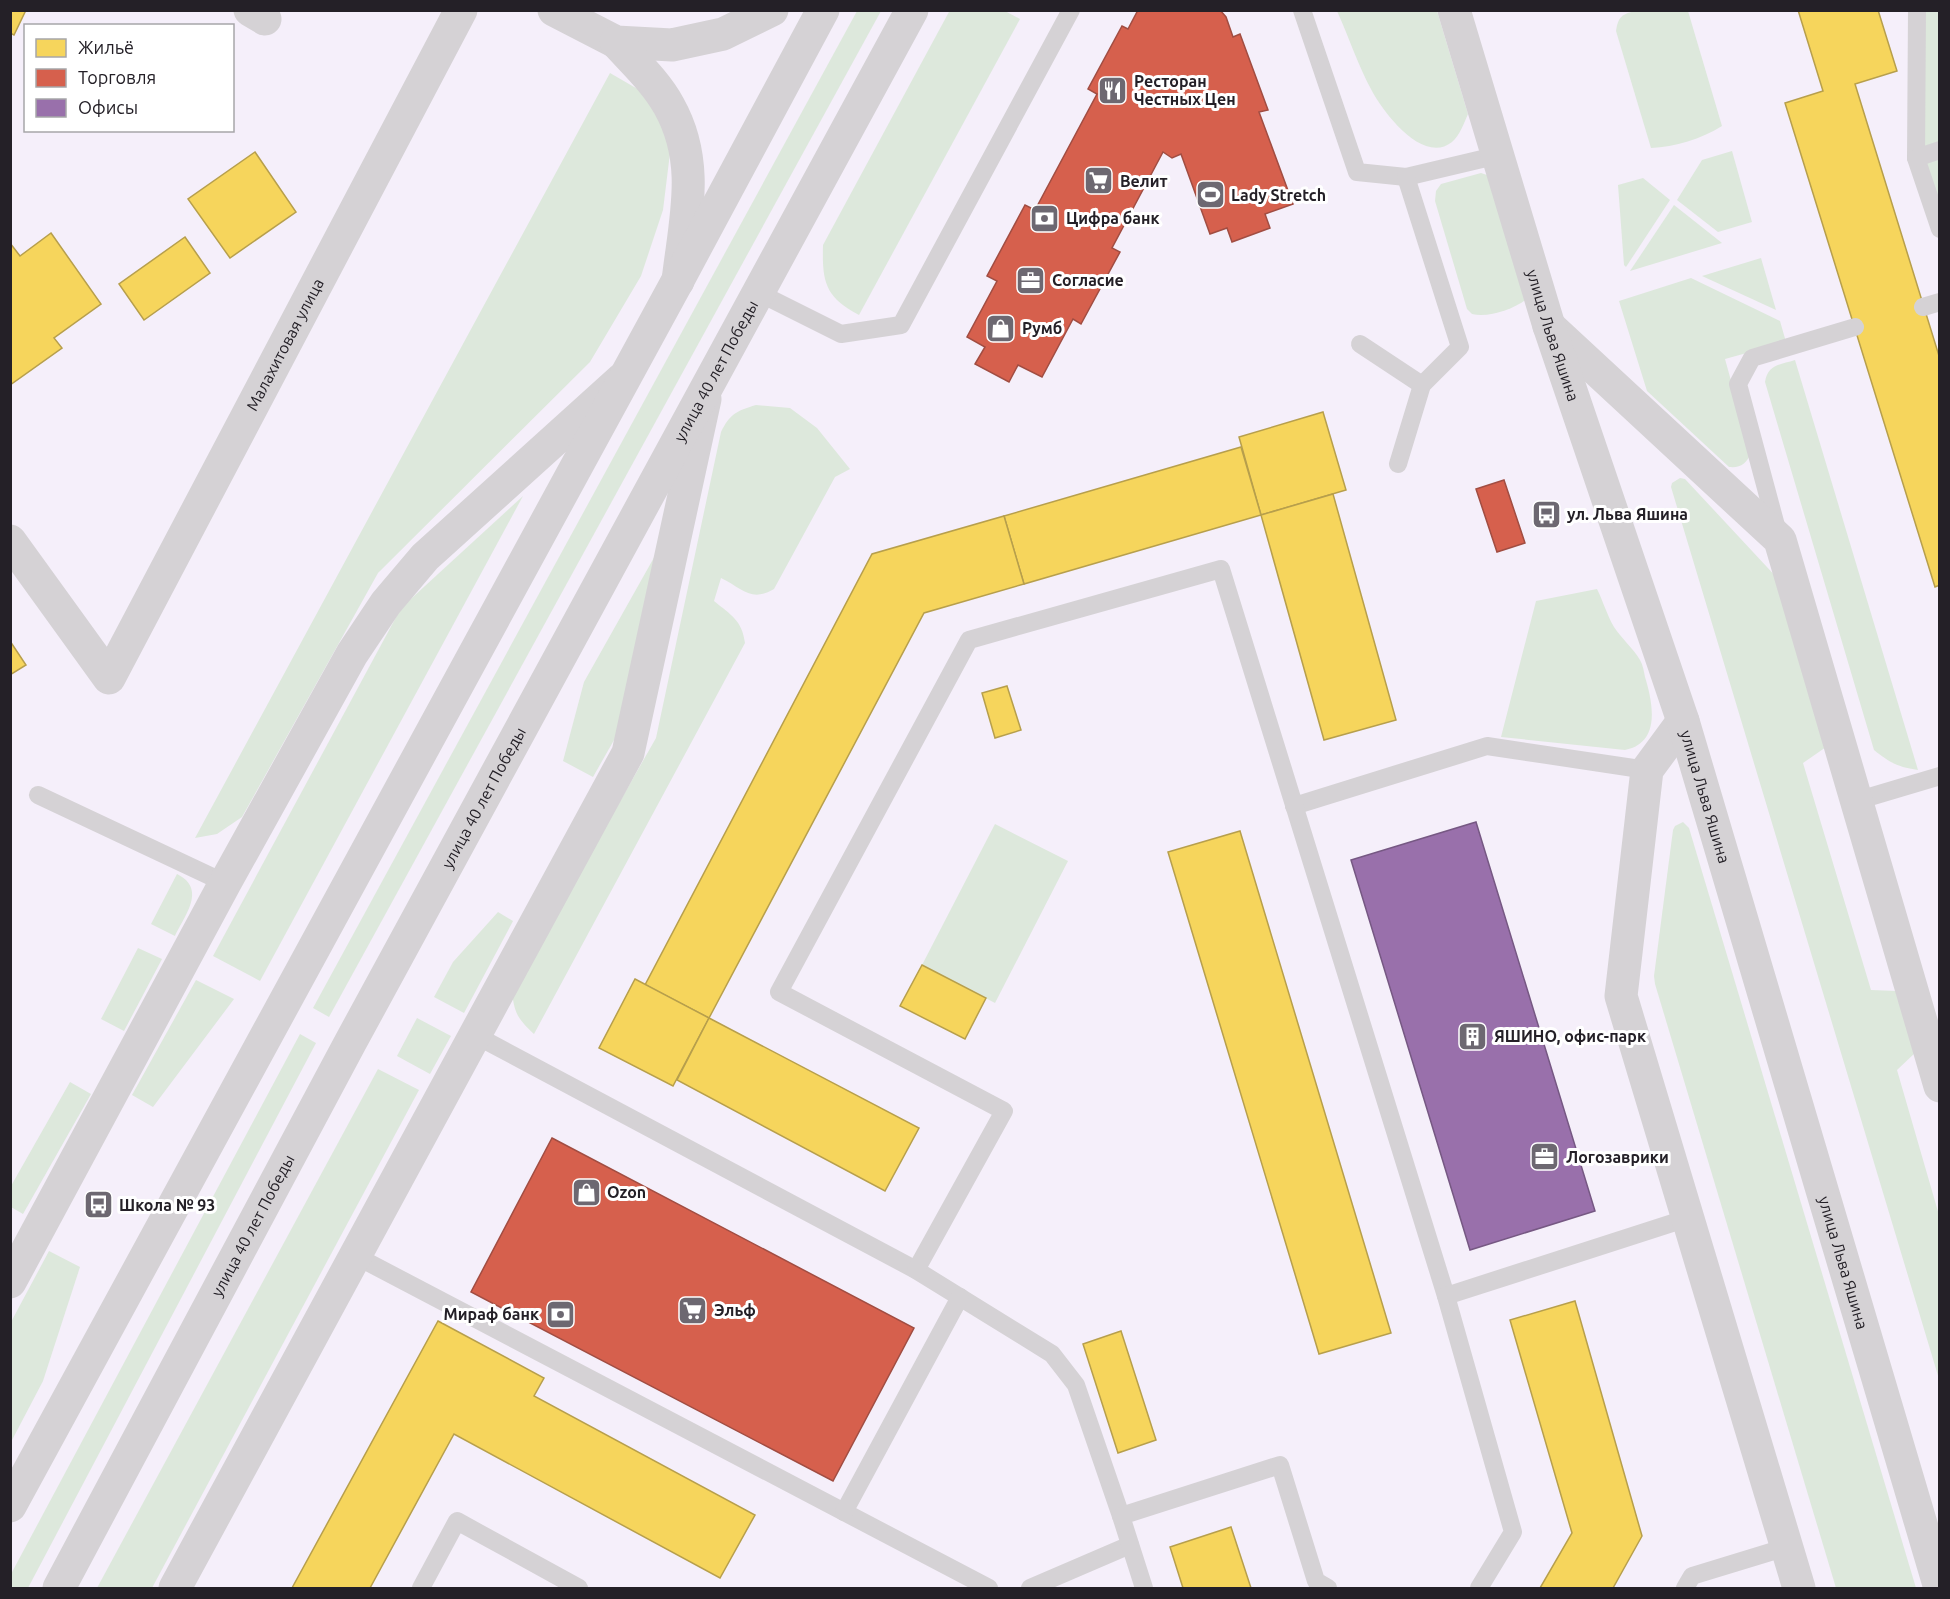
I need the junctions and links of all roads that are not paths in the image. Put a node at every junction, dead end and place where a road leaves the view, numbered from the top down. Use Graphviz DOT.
graph roads {
  1 [pos="461,10"];
  2 [pos="554,10"];
  3 [pos="772,10"];
  4 [pos="823,10"];
  5 [pos="912,10"];
  6 [pos="1071,10"];
  7 [pos="1302,10"];
  8 [pos="1454,10"];
  9 [pos="1917,10"];
  10 [pos="616,42"];
  11 [pos="1940,150"];
  12 [pos="1499,155"];
  13 [pos="1916,158"];
  14 [pos="1406,177"];
  15 [pos="1940,229"];
  16 [pos="677,282"];
  17 [pos="759,293"];
  18 [pos="1549,326"];
  19 [pos="1855,327"];
  20 [pos="1360,344"];
  21 [pos="626,376"];
  22 [pos="1422,385"];
  23 [pos="707,390"];
  24 [pos="1398,464"];
  25 [pos="1780,540"];
  26 [pos="10,541"];
  27 [pos="1683,721"];
  28 [pos="1647,770"];
  29 [pos="1940,776"];
  30 [pos="38,795"];
  31 [pos="1856,801"];
  32 [pos="1294,806"];
  33 [pos="225,883"];
  34 [pos="475,1035"];
  35 [pos="1940,1086"];
  36 [pos="1688,1218"];
  37 [pos="356,1256"];
  38 [pos="916,1270"];
  39 [pos="10,1282"];
  40 [pos="1446,1296"];
  41 [pos="960,1297"];
  42 [pos="10,1506"];
  43 [pos="844,1512"];
  44 [pos="1120,1516"];
  45 [pos="1130,1545"];
  46 [pos="1787,1547"];
  47 [pos="59,1588"];
  48 [pos="175,1588"];
  49 [pos="421,1588"];
  50 [pos="579,1588"];
  51 [pos="989,1588"];
  52 [pos="1030,1588"];
  53 [pos="1144,1588"];
  54 [pos="1328,1588"];
  55 [pos="1479,1588"];
  56 [pos="1685,1588"];
  57 [pos="1799,1588"];
  58 [pos="1940,1588"];
  1 -- 26 [label="street, Малахитовая улица"];
  2 -- 10 [label="street"];
  3 -- 10 [label="street"];
  4 -- 16 [label="street"];
  5 -- 17 [label="street, улица 40 лет Победы"];
  6 -- 17 [label="lane"];
  7 -- 14 [label="lane"];
  8 -- 12 [label="street, улица Льва Яшина"];
  9 -- 13 [label="lane"];
  10 -- 16 [label="street"];
  11 -- 13 [label="lane"];
  12 -- 14 [label="lane"];
  12 -- 18 [label="street, улица Льва Яшина"];
  13 -- 15 [label="lane"];
  14 -- 22 [label="lane"];
  16 -- 21 [label="street"];
  17 -- 23 [label="street, улица 40 лет Победы"];
  18 -- 25 [label="street"];
  18 -- 27 [label="street, улица Льва Яшина"];
  19 -- 25 [label="lane"];
  20 -- 22 [label="lane"];
  21 -- 33 [label="street"];
  21 -- 42 [label="street"];
  22 -- 24 [label="lane"];
  23 -- 34 [label="street"];
  23 -- 47 [label="street, улица 40 лет Победы"];
  25 -- 31 [label="street"];
  27 -- 28 [label="street"];
  27 -- 58 [label="street, улица Льва Яшина"];
  28 -- 32 [label="lane"];
  28 -- 36 [label="street"];
  29 -- 31 [label="lane"];
  30 -- 33 [label="lane"];
  31 -- 35 [label="street"];
  32 -- 38 [label="lane"];
  32 -- 40 [label="lane"];
  33 -- 39 [label="street"];
  34 -- 37 [label="street"];
  34 -- 38 [label="lane"];
  36 -- 40 [label="lane"];
  36 -- 46 [label="street"];
  37 -- 43 [label="lane"];
  37 -- 48 [label="street"];
  38 -- 41 [label="lane"];
  40 -- 55 [label="lane"];
  41 -- 43 [label="lane"];
  41 -- 44 [label="lane"];
  43 -- 51 [label="lane"];
  44 -- 45 [label="lane"];
  44 -- 54 [label="lane"];
  45 -- 52 [label="lane"];
  45 -- 53 [label="lane"];
  46 -- 56 [label="lane"];
  46 -- 57 [label="street"];
  49 -- 50 [label="lane"];
}
